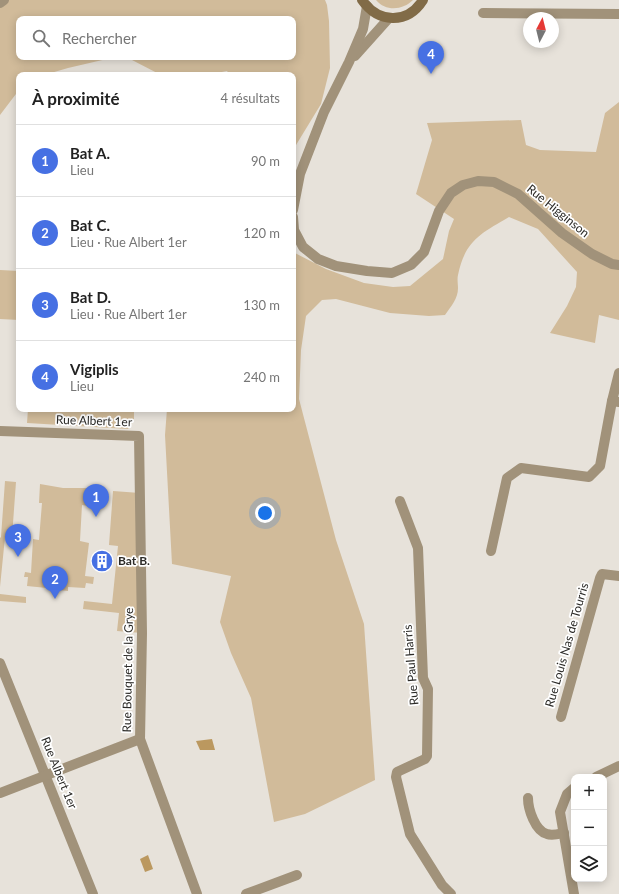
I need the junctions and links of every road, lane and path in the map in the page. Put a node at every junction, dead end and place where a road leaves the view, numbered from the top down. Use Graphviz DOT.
graph roads {
  1 [pos="4,0"];
  2 [pos="424,0"];
  3 [pos="0,2"];
  4 [pos="364,3"];
  5 [pos="483,13"];
  6 [pos="619,14"];
  7 [pos="389,18"];
  8 [pos="349,62"];
  9 [pos="296,195"];
  10 [pos="296,234"];
  11 [pos="619,265"];
  12 [pos="619,372"];
  13 [pos="616,401"];
  14 [pos="0,431"];
  15 [pos="139,436"];
  16 [pos="400,501"];
  17 [pos="491,551"];
  18 [pos="619,576"];
  19 [pos="0,663"];
  20 [pos="561,717"];
  21 [pos="140,739"];
  22 [pos="619,766"];
  23 [pos="602,774"];
  24 [pos="46,775"];
  25 [pos="571,791"];
  26 [pos="0,793"];
  27 [pos="528,798"];
  28 [pos="564,833"];
  29 [pos="297,875"];
  30 [pos="93,894"];
  31 [pos="197,894"];
  32 [pos="246,894"];
  33 [pos="451,894"];
  34 [pos="574,894"];
  1 -- 3 [label="street"];
  2 -- 7 [label="main road"];
  4 -- 7 [label="main road"];
  4 -- 8 [label="street"];
  5 -- 6 [label="street"];
  7 -- 8 [label="street"];
  8 -- 9 [label="street"];
  10 -- 11 [label="street, Rue Higginson"];
  12 -- 13 [label="street"];
  13 -- 17 [label="street"];
  14 -- 15 [label="street, Rue Albert 1er"];
  15 -- 21 [label="street, Rue Bouquet de la Grye"];
  16 -- 33 [label="street, Rue Paul Harris"];
  18 -- 20 [label="street, Rue Louis Nas de Tourris"];
  19 -- 24 [label="street, Rue Albert 1er"];
  21 -- 24 [label="street"];
  21 -- 31 [label="street, Rue Bouquet de la Grye"];
  22 -- 23 [label="street"];
  24 -- 26 [label="street"];
  24 -- 30 [label="street, Rue Albert 1er"];
  25 -- 28 [label="street"];
  27 -- 28 [label="street"];
  28 -- 34 [label="street"];
  29 -- 32 [label="street"];
}
